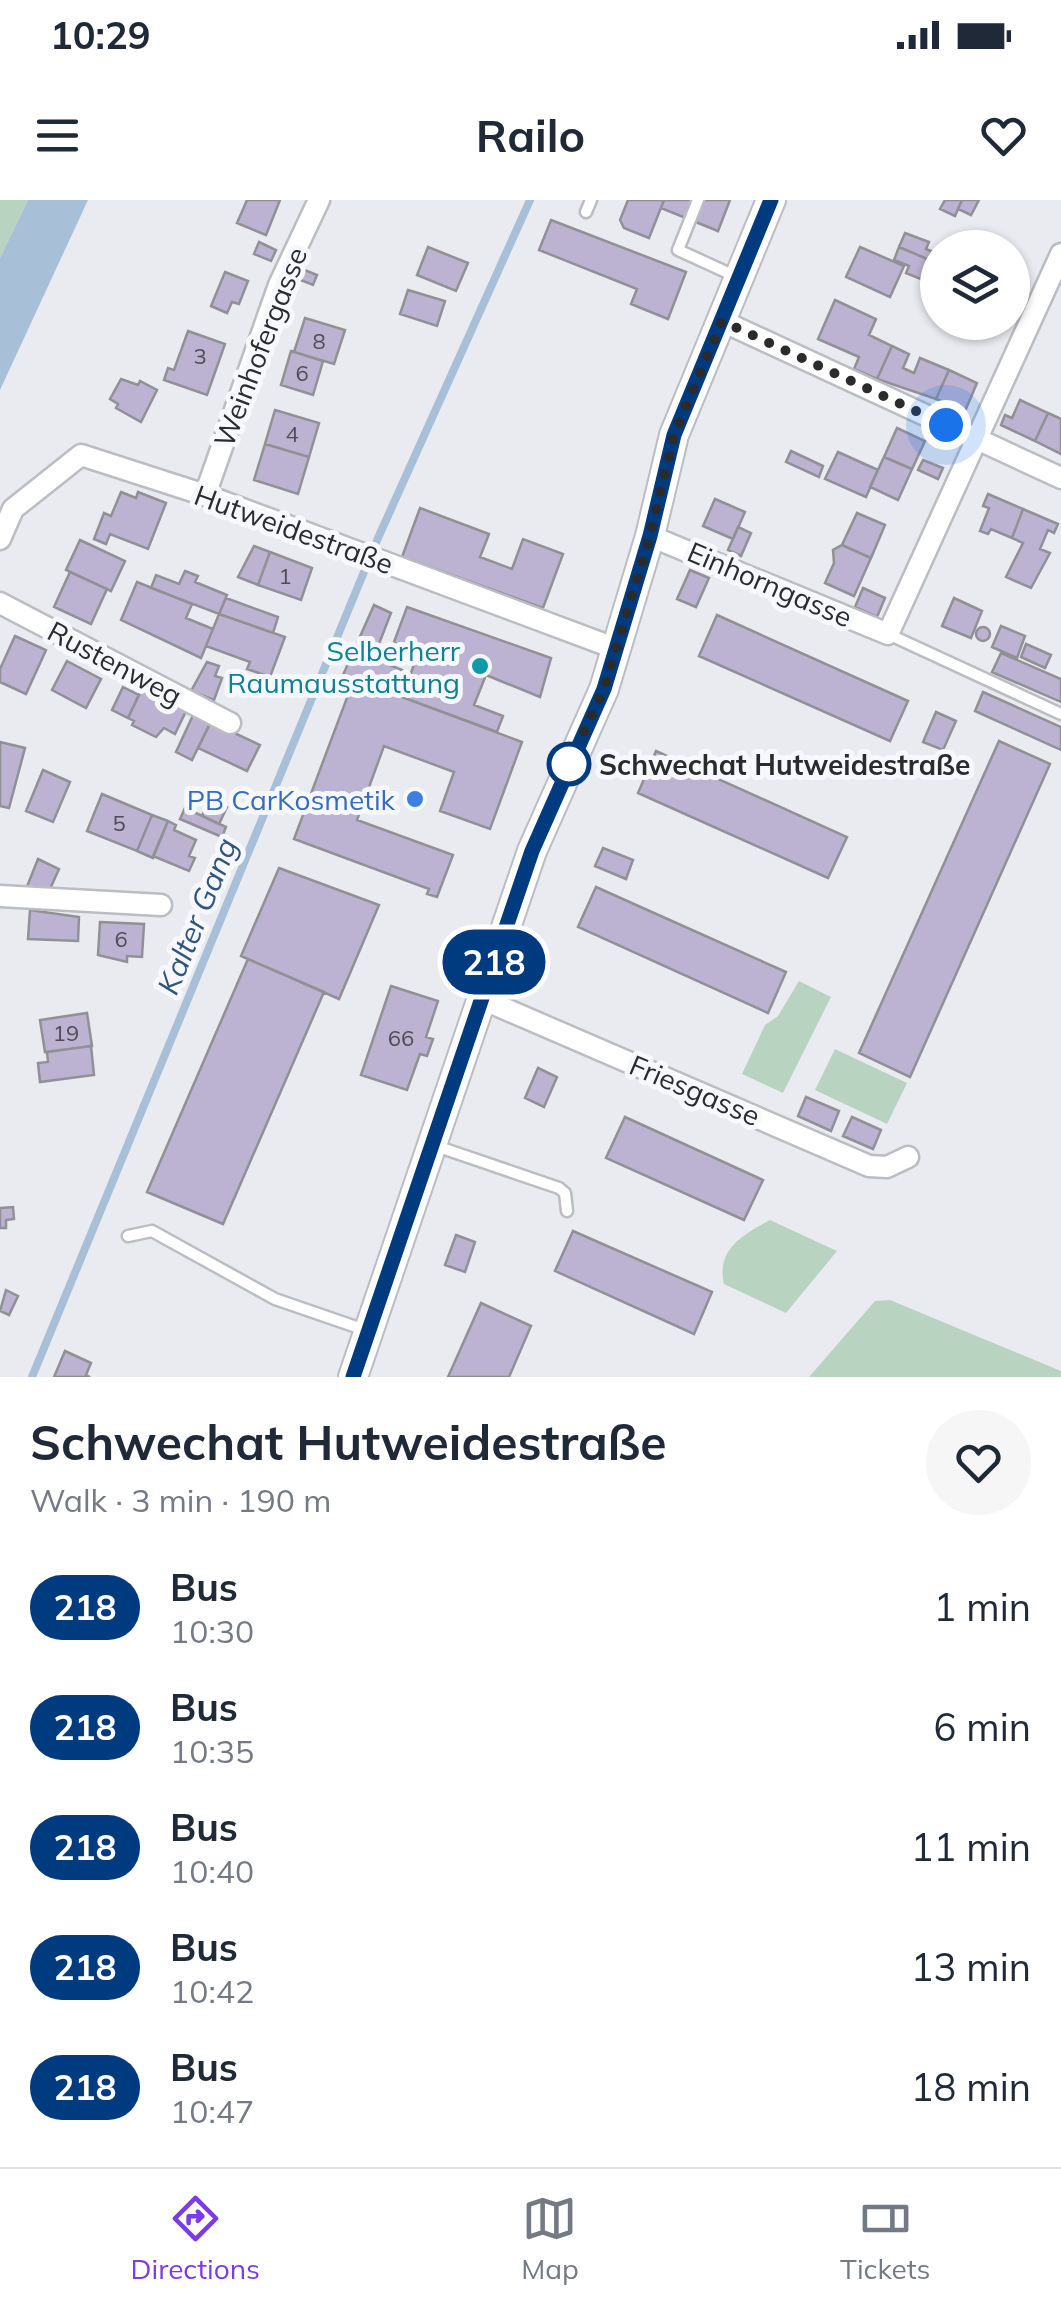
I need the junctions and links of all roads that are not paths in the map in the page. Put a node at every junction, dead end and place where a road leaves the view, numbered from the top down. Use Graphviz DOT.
graph roads {
  1 [pos="318,200"];
  2 [pos="591,200"];
  3 [pos="698,200"];
  4 [pos="771,200"];
  5 [pos="586,212"];
  6 [pos="1061,254"];
  7 [pos="740,279"];
  8 [pos="722,321"];
  9 [pos="978,440"];
  10 [pos="1061,478"];
  11 [pos="205,495"];
  12 [pos="650,536"];
  13 [pos="0,539"];
  14 [pos="0,603"];
  15 [pos="888,634"];
  16 [pos="616,649"];
  17 [pos="1061,714"];
  18 [pos="230,722"];
  19 [pos="0,896"];
  20 [pos="160,905"];
  21 [pos="482,999"];
  22 [pos="432,1144"];
  23 [pos="908,1157"];
  24 [pos="567,1211"];
  25 [pos="128,1236"];
  26 [pos="369,1331"];
  27 [pos="353,1377"];
  1 -- 11 [label="street, Weinhofergasse"];
  2 -- 5 [label="lane"];
  3 -- 7 [label="lane"];
  4 -- 7 [label="main road"];
  6 -- 9 [label="street, Einhorngasse"];
  7 -- 8 [label="main road"];
  8 -- 9 [label="street"];
  8 -- 12 [label="main road"];
  9 -- 10 [label="street"];
  9 -- 15 [label="street, Einhorngasse"];
  11 -- 13 [label="street, Hutweidestraße"];
  11 -- 16 [label="street, Hutweidestraße"];
  12 -- 15 [label="street, Einhorngasse"];
  12 -- 16 [label="main road"];
  14 -- 18 [label="street, Rustenweg"];
  15 -- 17 [label="lane, Einhorngasse"];
  16 -- 21 [label="main road"];
  19 -- 20 [label="street"];
  21 -- 22 [label="main road"];
  21 -- 23 [label="street, Friesgasse"];
  22 -- 24 [label="lane"];
  22 -- 26 [label="main road"];
  25 -- 26 [label="lane"];
  26 -- 27 [label="main road"];
}
